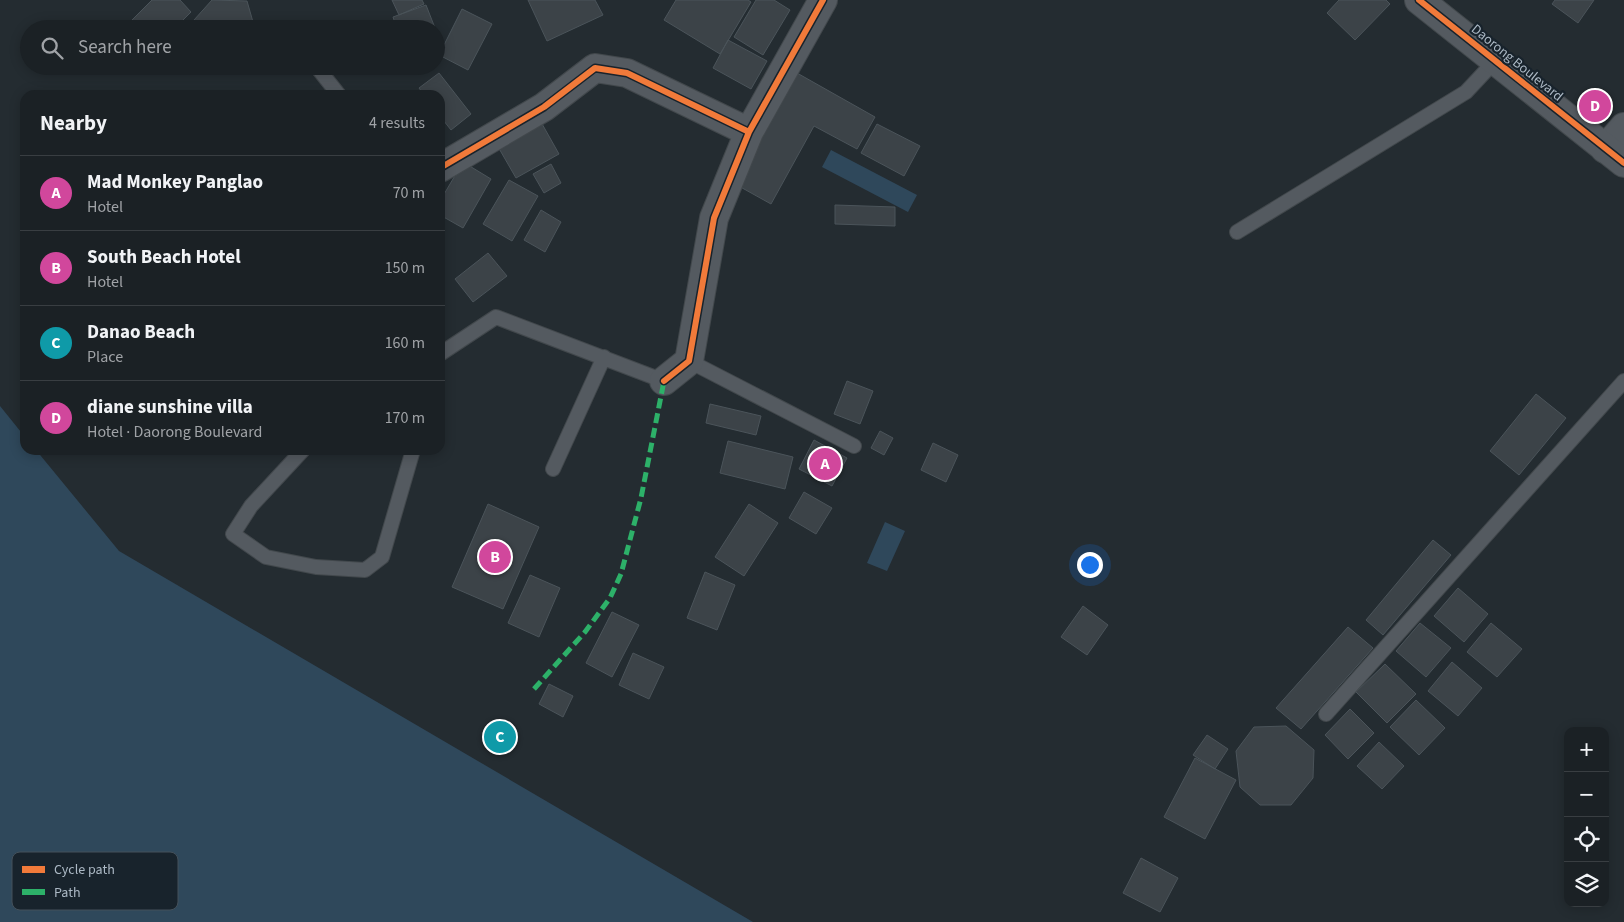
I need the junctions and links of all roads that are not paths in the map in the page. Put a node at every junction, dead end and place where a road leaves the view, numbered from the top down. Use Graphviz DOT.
graph roads {
  1 [pos="823,0"];
  2 [pos="1419,0"];
  3 [pos="1495,61"];
  4 [pos="323,75"];
  5 [pos="335,90"];
  6 [pos="1624,127"];
  7 [pos="748,132"];
  8 [pos="1615,156"];
  9 [pos="445,165"];
  10 [pos="1237,232"];
  11 [pos="445,351"];
  12 [pos="604,357"];
  13 [pos="689,361"];
  14 [pos="1624,381"];
  15 [pos="664,382"];
  16 [pos="854,446"];
  17 [pos="298,455"];
  18 [pos="412,455"];
  19 [pos="553,469"];
  20 [pos="1326,714"];
  1 -- 7 [label="street"];
  2 -- 3 [label="street, Daorong Boulevard"];
  3 -- 8 [label="street, Daorong Boulevard"];
  3 -- 10 [label="lane"];
  4 -- 5 [label="lane"];
  6 -- 8 [label="street"];
  7 -- 9 [label="street"];
  7 -- 13 [label="street"];
  11 -- 12 [label="lane"];
  12 -- 15 [label="lane"];
  12 -- 19 [label="lane"];
  13 -- 15 [label="street"];
  13 -- 16 [label="lane"];
  14 -- 20 [label="lane"];
  17 -- 18 [label="lane"];
}
